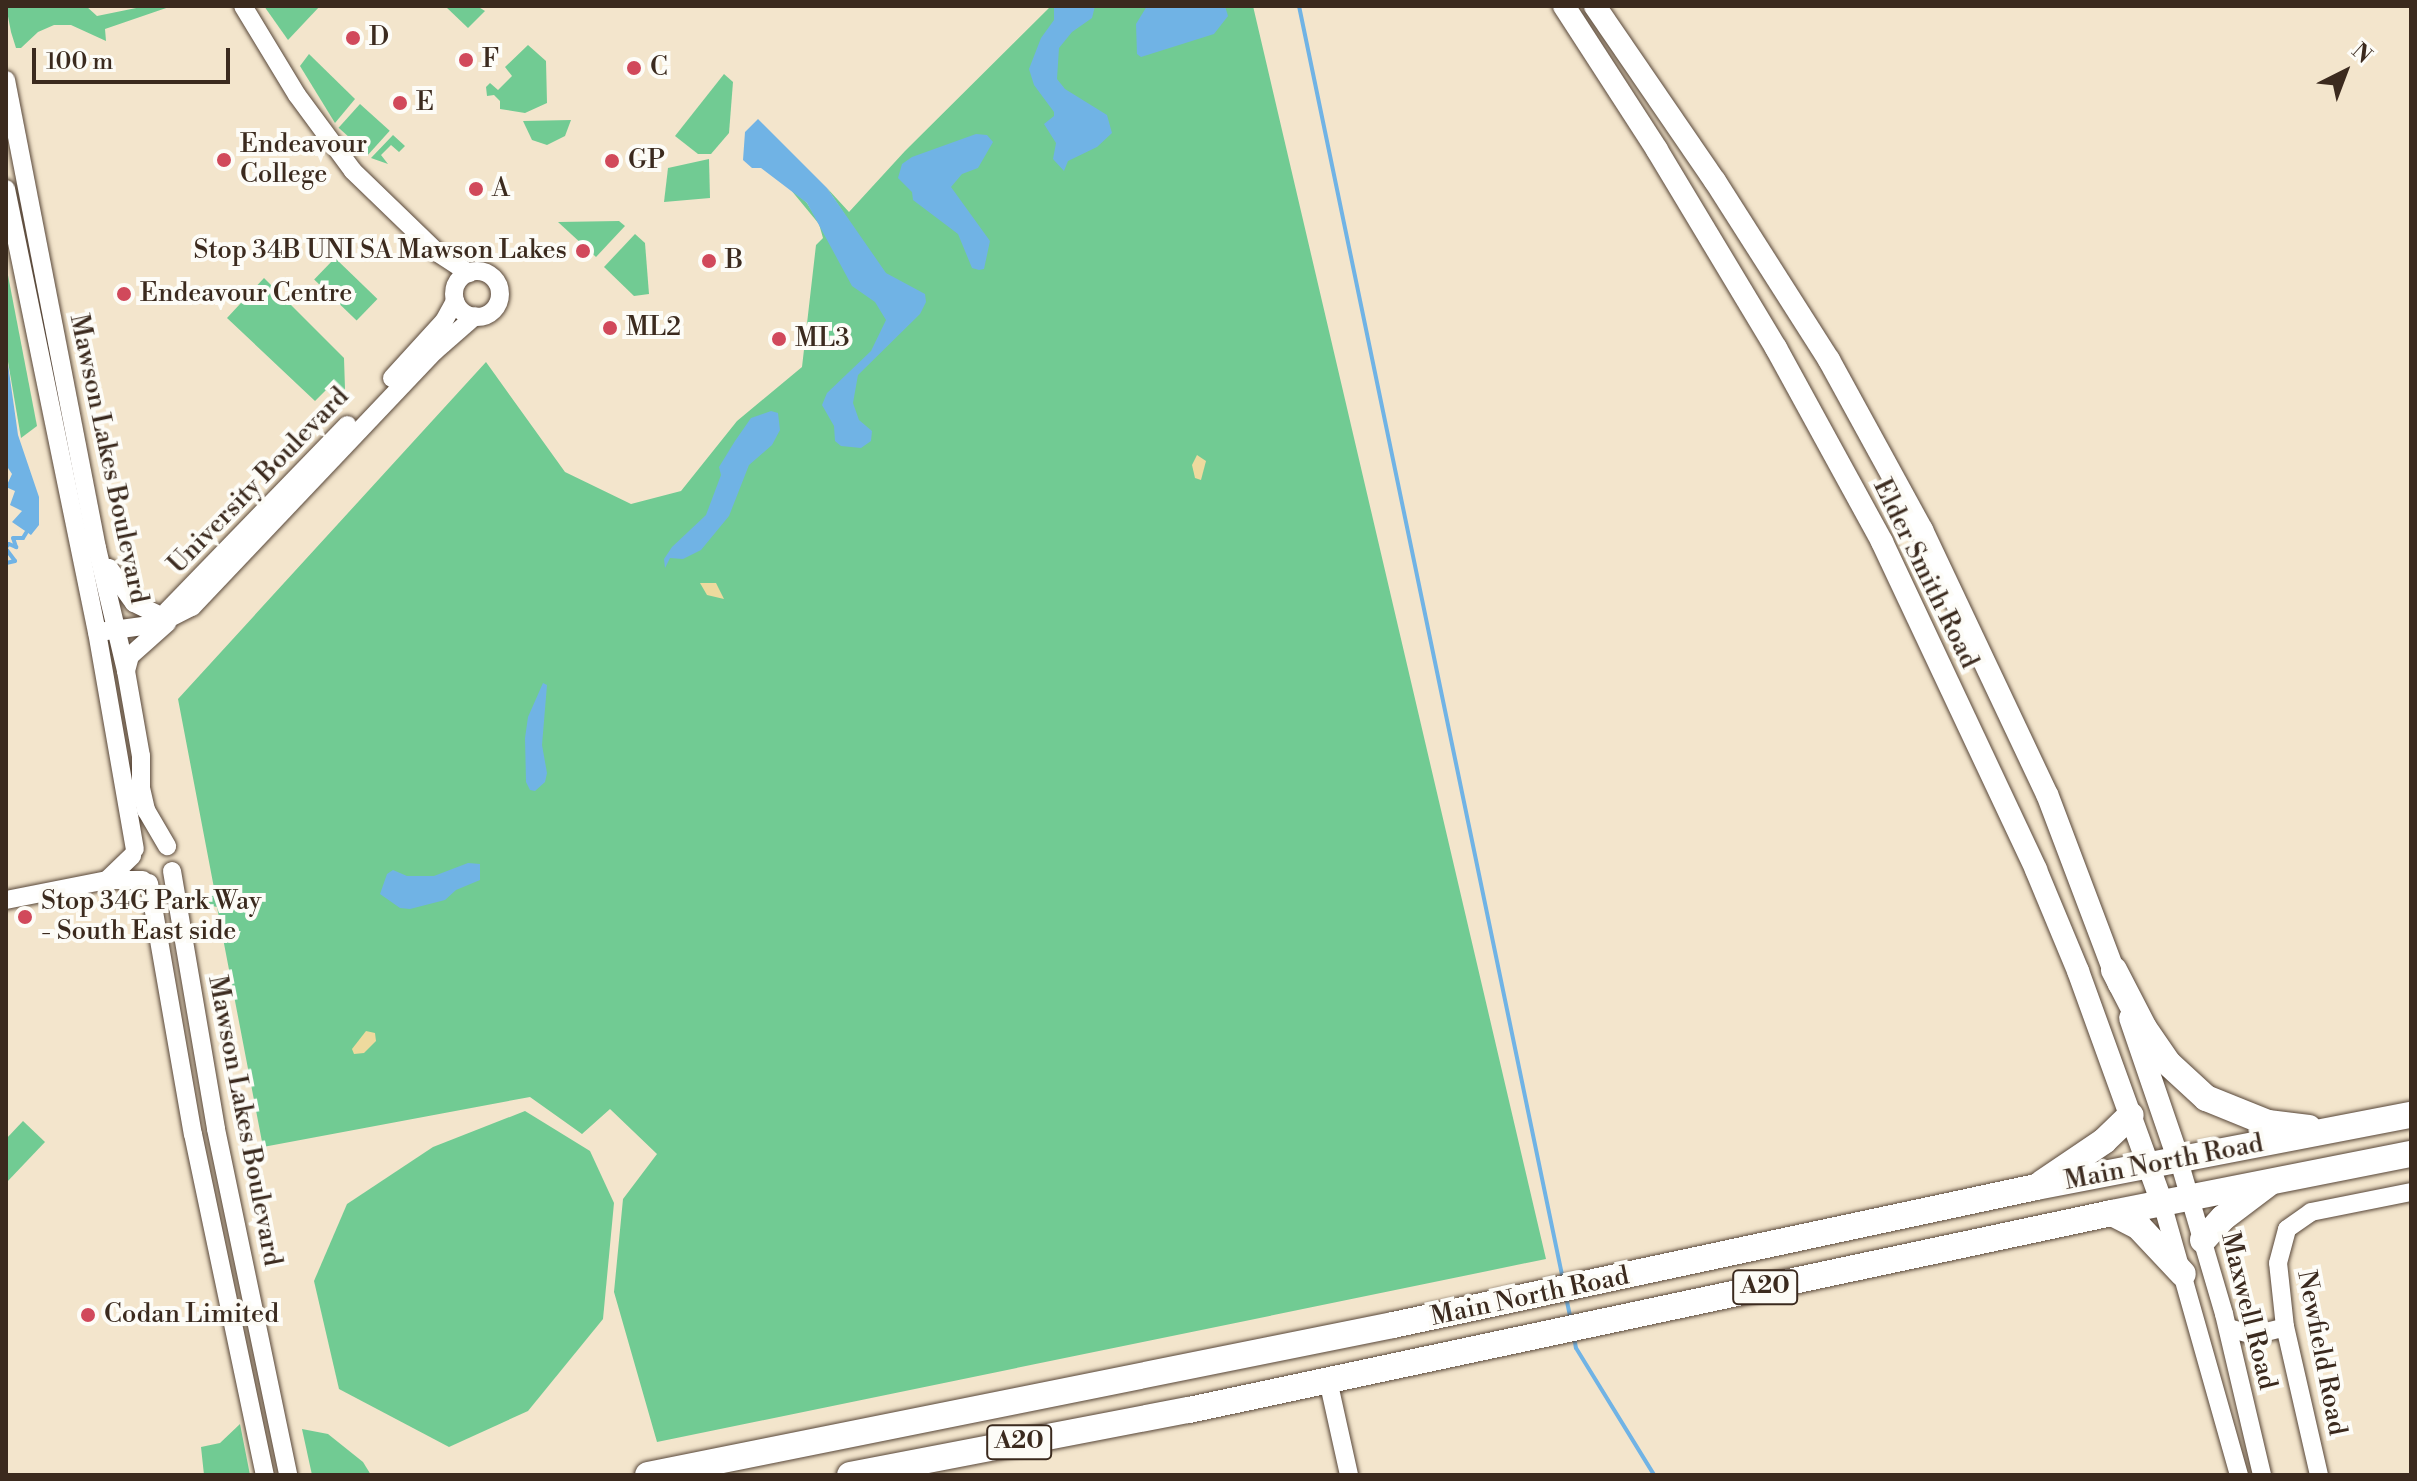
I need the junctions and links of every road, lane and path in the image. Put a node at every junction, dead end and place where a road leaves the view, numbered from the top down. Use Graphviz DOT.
graph roads {
  1 [pos="243,6"];
  2 [pos="1564,6"];
  3 [pos="1595,6"];
  4 [pos="6,80"];
  5 [pos="1657,150"];
  6 [pos="1705,165"];
  7 [pos="6,189"];
  8 [pos="1698,219"];
  9 [pos="460,286"];
  10 [pos="475,316"];
  11 [pos="97,548"];
  12 [pos="165,617"];
  13 [pos="117,629"];
  14 [pos="97,632"];
  15 [pos="126,671"];
  16 [pos="167,846"];
  17 [pos="134,853"];
  18 [pos="172,871"];
  19 [pos="107,880"];
  20 [pos="146,882"];
  21 [pos="6,900"];
  22 [pos="2114,970"];
  23 [pos="2131,1115"];
  24 [pos="2411,1115"];
  25 [pos="2336,1131"];
  26 [pos="2411,1154"];
  27 [pos="2179,1161"];
  28 [pos="2150,1166"];
  29 [pos="2270,1182"];
  30 [pos="2036,1187"];
  31 [pos="2411,1192"];
  32 [pos="2191,1197"];
  33 [pos="2162,1203"];
  34 [pos="2112,1213"];
  35 [pos="2203,1240"];
  36 [pos="2183,1274"];
  37 [pos="1393,1325"];
  38 [pos="2285,1327"];
  39 [pos="2228,1328"];
  40 [pos="1274,1349"];
  41 [pos="1328,1380"];
  42 [pos="2244,1399"];
  43 [pos="2219,1405"];
  44 [pos="265,1475"];
  45 [pos="288,1475"];
  46 [pos="648,1475"];
  47 [pos="850,1475"];
  48 [pos="1349,1475"];
  49 [pos="2239,1475"];
  50 [pos="2262,1475"];
  51 [pos="2319,1475"];
  1 -- 9 [label="street"];
  2 -- 5 [label="main road, Elder Smith Road"];
  3 -- 6 [label="main road, Elder Smith Road"];
  4 -- 11 [label="street, Mawson Lakes Boulevard"];
  5 -- 6 [label="main road"];
  5 -- 8 [label="main road, Elder Smith Road"];
  6 -- 8 [label="main road"];
  6 -- 22 [label="main road, Elder Smith Road"];
  7 -- 14 [label="street, Mawson Lakes Boulevard"];
  8 -- 23 [label="main road, Elder Smith Road"];
  9 -- 10 [label="street"];
  9 -- 10 [label="street"];
  9 -- 12 [label="street, University Boulevard"];
  10 -- 12 [label="street, University Boulevard"];
  11 -- 12 [label="street"];
  11 -- 13 [label="street, Mawson Lakes Boulevard"];
  12 -- 13 [label="street, University Boulevard"];
  12 -- 15 [label="street"];
  13 -- 14 [label="street, University Boulevard"];
  13 -- 15 [label="street, Mawson Lakes Boulevard"];
  14 -- 17 [label="street, Mawson Lakes Boulevard"];
  15 -- 16 [label="street, Mawson Lakes Boulevard"];
  16 -- 17 [label="street"];
  16 -- 18 [label="street"];
  17 -- 19 [label="street"];
  17 -- 20 [label="street"];
  18 -- 20 [label="street"];
  18 -- 45 [label="street, Mawson Lakes Boulevard"];
  19 -- 20 [label="street"];
  19 -- 21 [label="street"];
  20 -- 44 [label="street, Mawson Lakes Boulevard"];
  22 -- 25 [label="highway"];
  22 -- 27 [label="main road, Elder Smith Road"];
  23 -- 28 [label="main road, Elder Smith Road"];
  23 -- 30 [label="highway"];
  24 -- 25 [label="highway, Main North Road / A20"];
  25 -- 27 [label="highway, Main North Road / A20"];
  26 -- 29 [label="highway, Main North Road / A20"];
  27 -- 28 [label="highway, Main North Road / A20"];
  27 -- 32 [label="street, Maxwell Road"];
  28 -- 30 [label="highway, Main North Road / A20"];
  28 -- 33 [label="main road, Elder Smith Road"];
  29 -- 32 [label="highway, Main North Road / A20"];
  29 -- 35 [label="highway"];
  30 -- 37 [label="highway, Main North Road / A20"];
  31 -- 38 [label="street, Newfield Road"];
  32 -- 33 [label="highway, Main North Road / A20"];
  32 -- 35 [label="street, Maxwell Road"];
  33 -- 34 [label="highway, Main North Road / A20"];
  33 -- 36 [label="street, Maxwell Road"];
  34 -- 36 [label="highway"];
  34 -- 41 [label="highway, Main North Road / A20"];
  35 -- 39 [label="street, Maxwell Road"];
  36 -- 43 [label="street, Maxwell Road"];
  37 -- 40 [label="highway, Main North Road / A20"];
  37 -- 41 [label="highway"];
  38 -- 39 [label="street"];
  38 -- 51 [label="street, Newfield Road"];
  39 -- 42 [label="street, Maxwell Road"];
  40 -- 41 [label="highway"];
  40 -- 46 [label="highway, Main North Road / A20"];
  41 -- 47 [label="highway, Main North Road / A20"];
  41 -- 48 [label="street"];
  42 -- 43 [label="street"];
  42 -- 50 [label="street, Maxwell Road"];
  43 -- 49 [label="street, Maxwell Road"];
}
